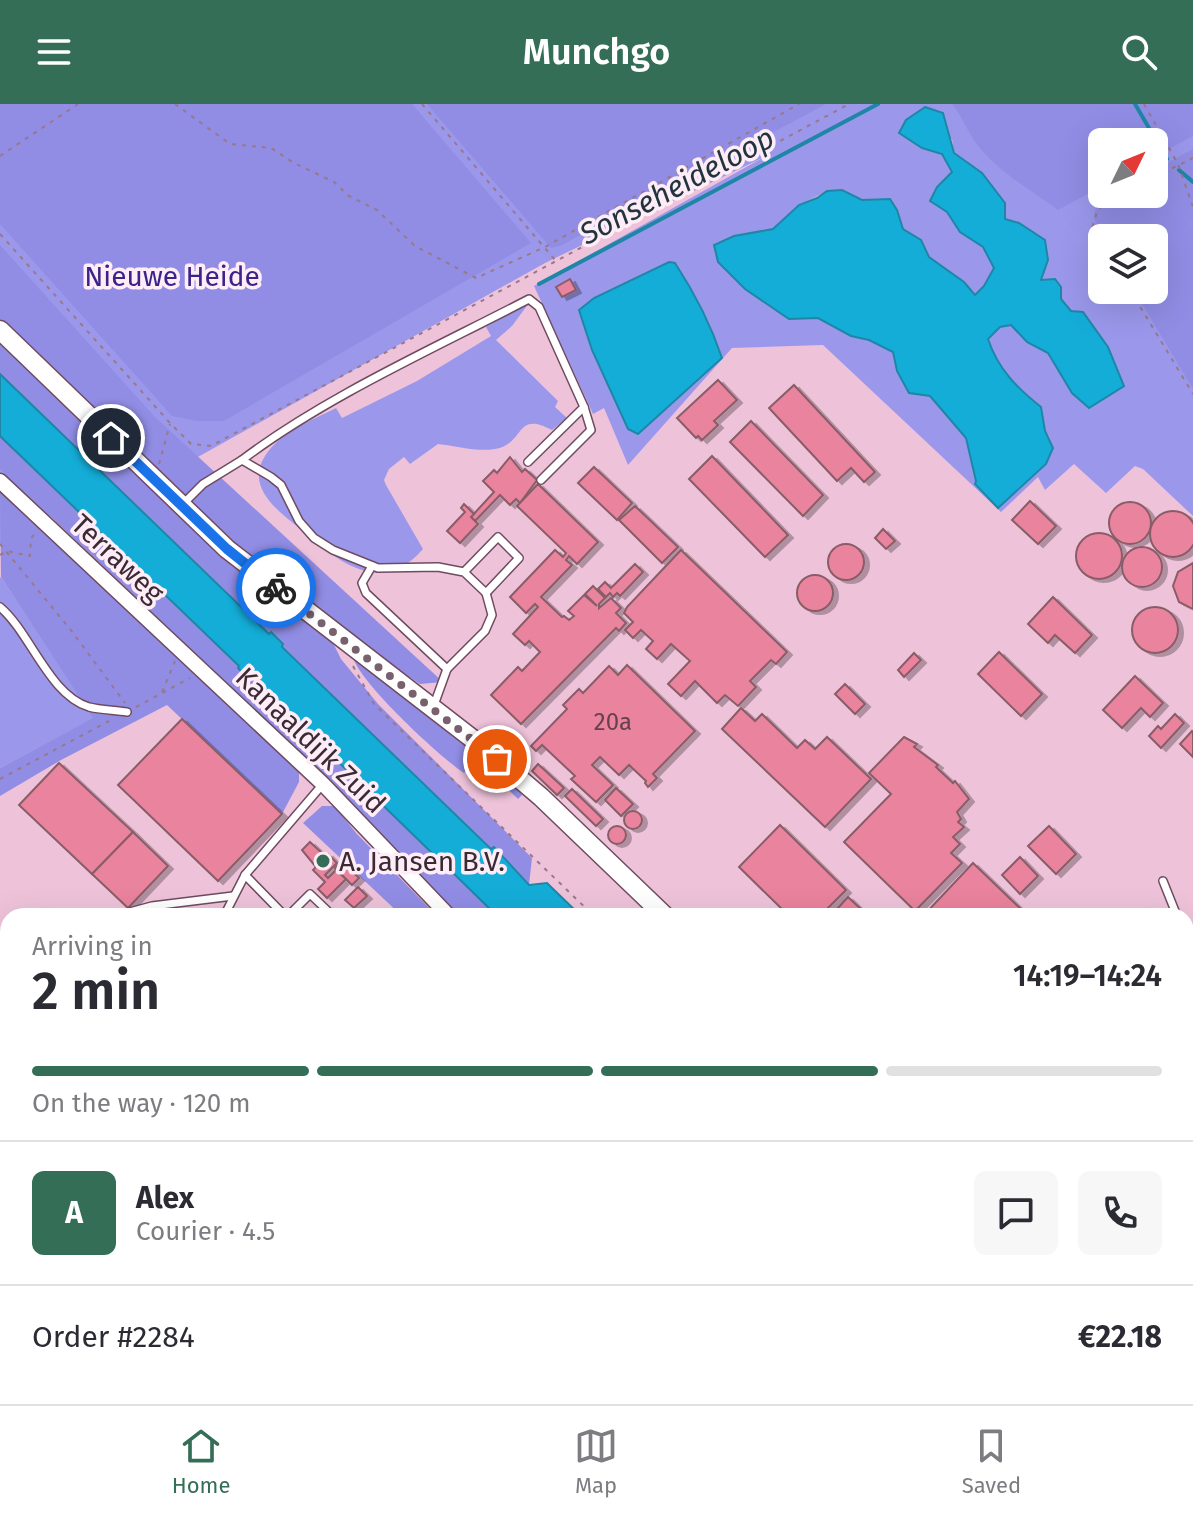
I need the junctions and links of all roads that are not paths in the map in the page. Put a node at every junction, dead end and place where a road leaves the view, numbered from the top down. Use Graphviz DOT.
graph roads {
  1 [pos="0,330"];
  2 [pos="584,407"];
  3 [pos="242,460"];
  4 [pos="528,462"];
  5 [pos="541,480"];
  6 [pos="0,481"];
  7 [pos="182,506"];
  8 [pos="372,566"];
  9 [pos="464,572"];
  10 [pos="486,593"];
  11 [pos="0,607"];
  12 [pos="447,669"];
  13 [pos="202,672"];
  14 [pos="432,708"];
  15 [pos="128,711"];
  16 [pos="323,784"];
  17 [pos="245,875"];
  18 [pos="1163,881"];
  19 [pos="233,896"];
  20 [pos="145,908"];
  21 [pos="228,908"];
  22 [pos="279,908"];
  23 [pos="295,908"];
  24 [pos="325,908"];
  25 [pos="441,908"];
  26 [pos="657,908"];
  27 [pos="1174,908"];
  1 -- 7 [label="street"];
  2 -- 3 [label="lane"];
  2 -- 4 [label="lane"];
  2 -- 5 [label="lane"];
  3 -- 7 [label="lane"];
  3 -- 8 [label="lane"];
  6 -- 13 [label="street, Terraweg"];
  7 -- 14 [label="street"];
  8 -- 9 [label="lane"];
  8 -- 12 [label="lane"];
  9 -- 10 [label="lane"];
  9 -- 10 [label="lane"];
  10 -- 12 [label="lane"];
  11 -- 15 [label="lane"];
  12 -- 14 [label="lane"];
  13 -- 16 [label="street, Kanaaldijk Zuid"];
  14 -- 26 [label="street"];
  16 -- 17 [label="lane"];
  16 -- 25 [label="street, Kanaaldijk Zuid"];
  17 -- 19 [label="lane"];
  17 -- 22 [label="lane"];
  18 -- 27 [label="lane"];
  19 -- 20 [label="lane"];
  19 -- 21 [label="lane"];
  23 -- 24 [label="lane"];
}
